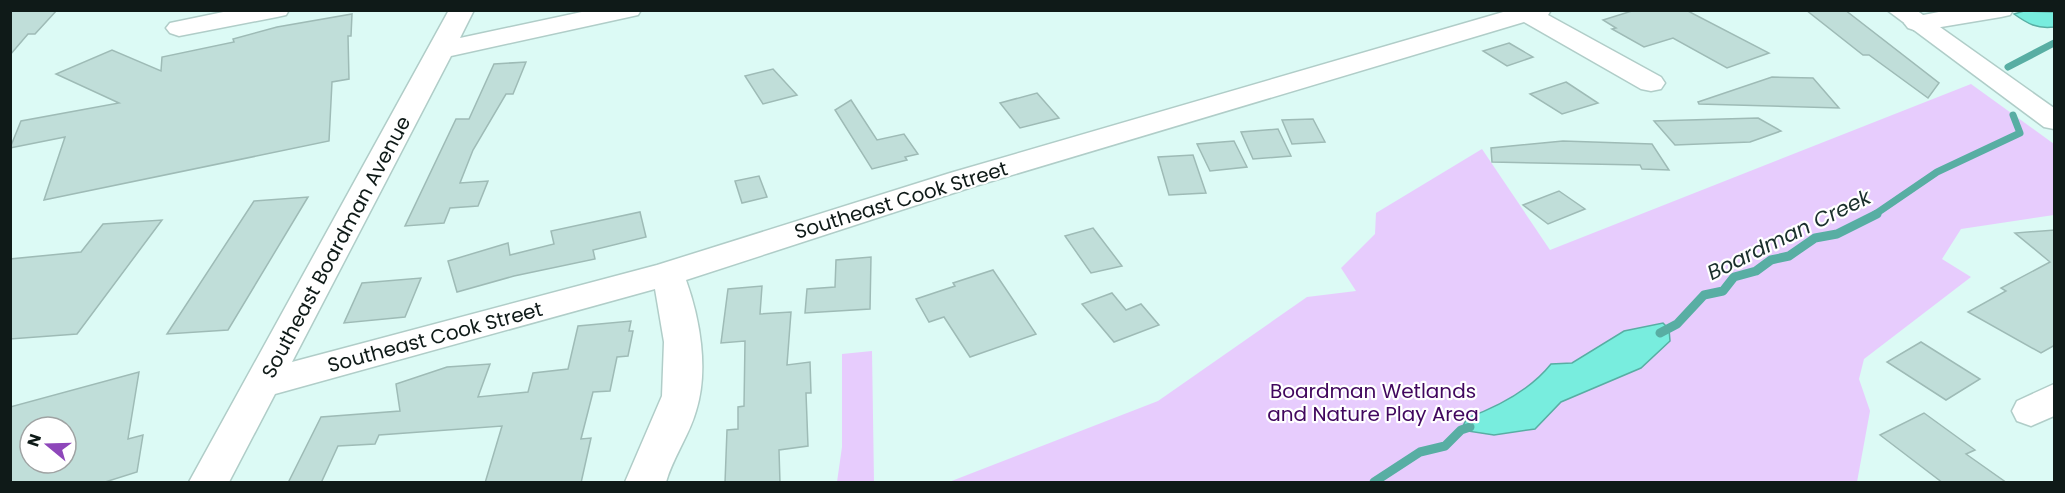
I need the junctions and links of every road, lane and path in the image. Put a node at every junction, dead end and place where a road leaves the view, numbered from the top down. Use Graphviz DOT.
graph roads {
  1 [pos="277,10"];
  2 [pos="462,10"];
  3 [pos="629,10"];
  4 [pos="2001,10"];
  5 [pos="1533,12"];
  6 [pos="1908,17"];
  7 [pos="179,28"];
  8 [pos="442,50"];
  9 [pos="1651,83"];
  10 [pos="2055,121"];
  11 [pos="667,274"];
  12 [pos="262,384"];
  13 [pos="209,483"];
  14 [pos="646,483"];
  1 -- 7 [label="street"];
  2 -- 8 [label="street, Southeast Boardman Avenue"];
  3 -- 8 [label="street"];
  4 -- 6 [label="street"];
  5 -- 9 [label="street"];
  5 -- 11 [label="street, Southeast Cook Street"];
  6 -- 10 [label="street"];
  8 -- 12 [label="street, Southeast Boardman Avenue"];
  11 -- 12 [label="street, Southeast Cook Street"];
  11 -- 14 [label="street"];
  12 -- 13 [label="street, Southeast Boardman Avenue"];
}
